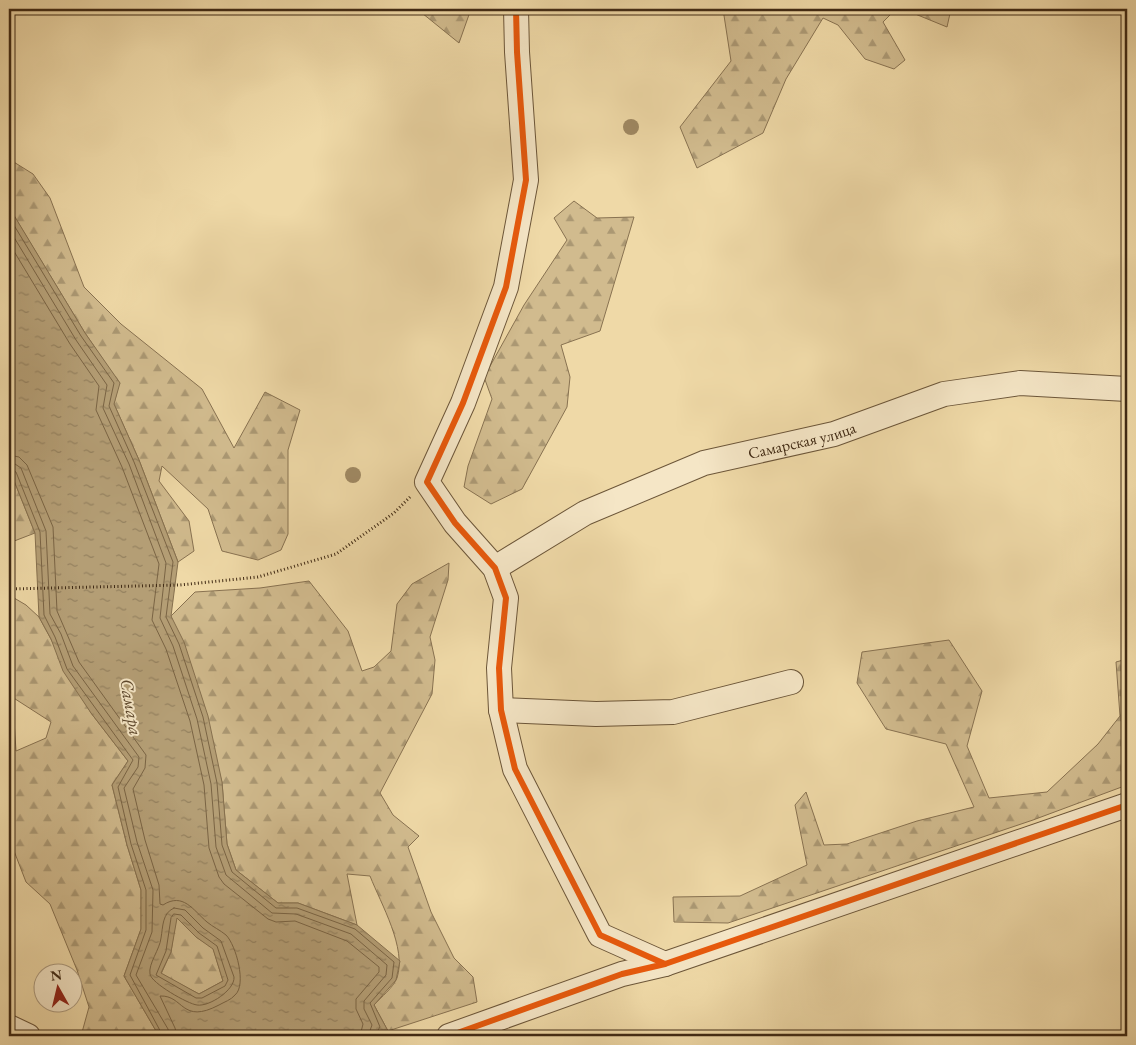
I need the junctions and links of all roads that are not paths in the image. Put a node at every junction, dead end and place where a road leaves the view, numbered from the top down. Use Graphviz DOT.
graph roads {
  1 [pos="516,9"];
  2 [pos="1127,389"];
  3 [pos="495,568"];
  4 [pos="791,682"];
  5 [pos="501,710"];
  6 [pos="1127,805"];
  7 [pos="665,964"];
  8 [pos="9,1027"];
  9 [pos="28,1036"];
  10 [pos="449,1036"];
  1 -- 3 [label="street"];
  2 -- 3 [label="street, Самарская улица"];
  3 -- 5 [label="street"];
  4 -- 5 [label="street"];
  5 -- 7 [label="street"];
  6 -- 7 [label="street"];
  7 -- 10 [label="street"];
  8 -- 9 [label="street"];
}
